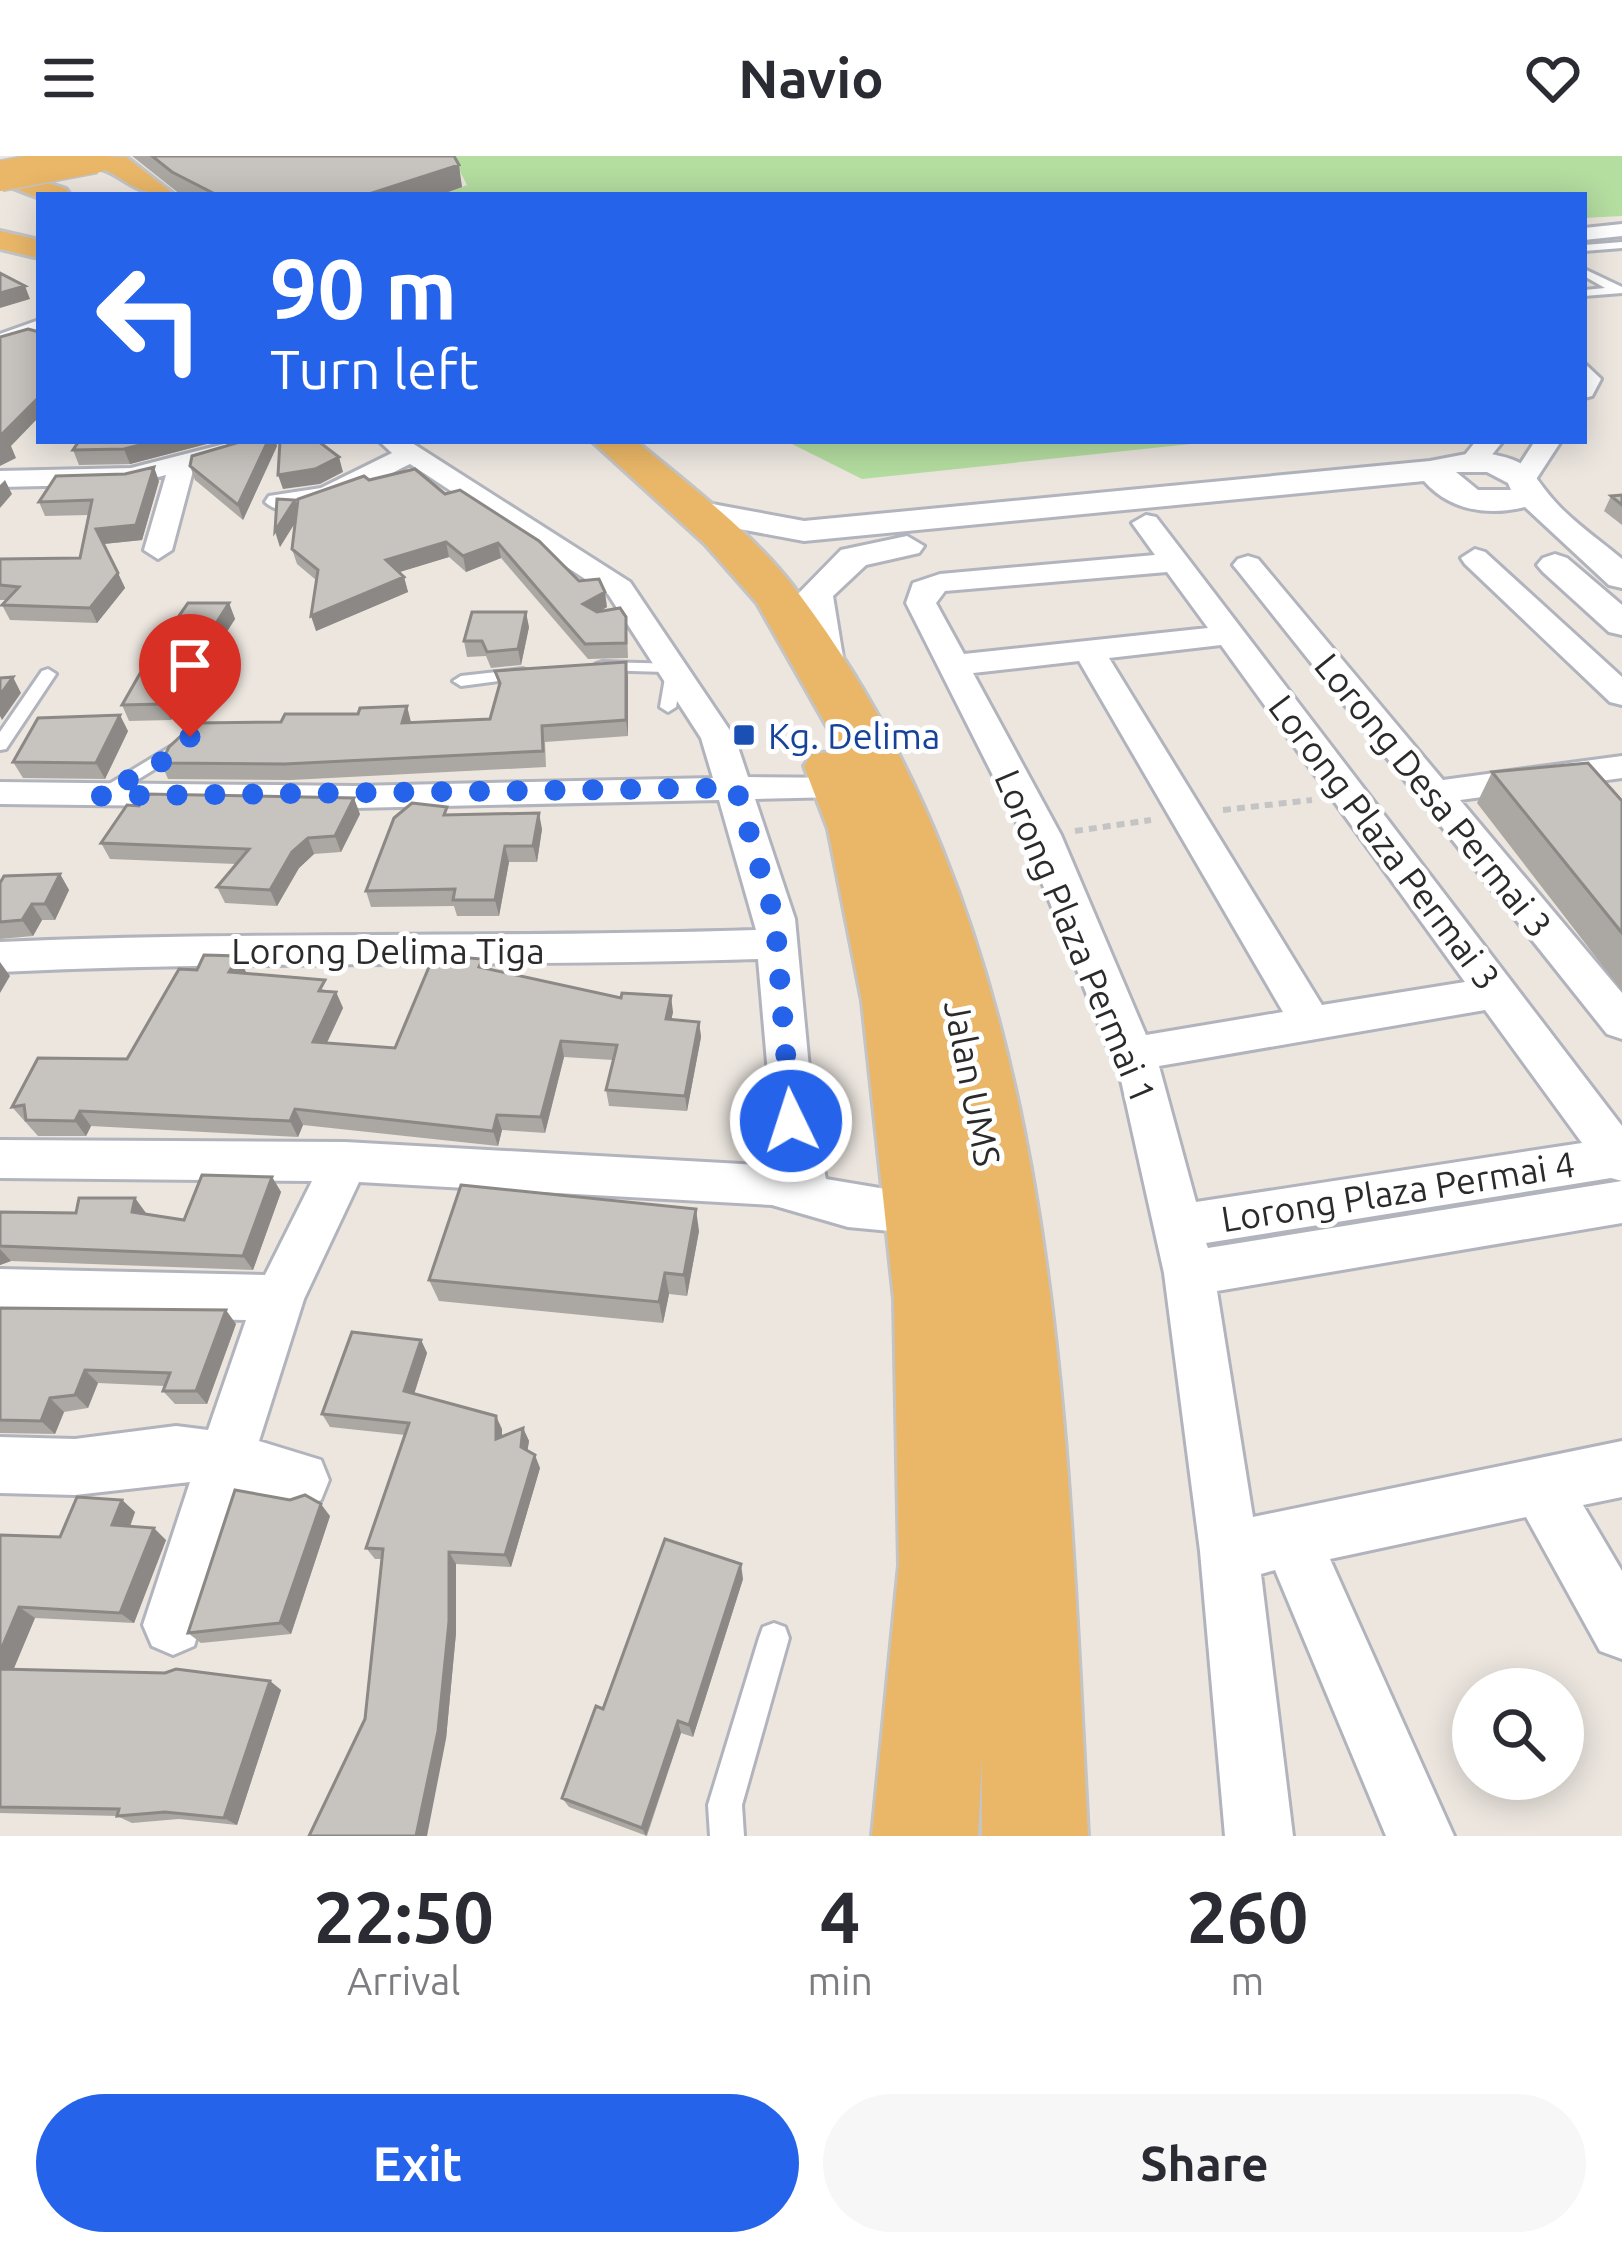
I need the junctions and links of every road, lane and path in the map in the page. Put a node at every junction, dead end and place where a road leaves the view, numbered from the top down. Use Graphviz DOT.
graph roads {
  1 [pos="62,156"];
  2 [pos="95,158"];
  3 [pos="0,174"];
  4 [pos="0,192"];
  5 [pos="48,192"];
  6 [pos="157,192"];
  7 [pos="36,206"];
  8 [pos="1622,230"];
  9 [pos="1587,234"];
  10 [pos="0,240"];
  11 [pos="1622,245"];
  12 [pos="36,248"];
  13 [pos="1587,248"];
  14 [pos="1587,274"];
  15 [pos="1619,290"];
  16 [pos="1587,293"];
  17 [pos="36,328"];
  18 [pos="0,342"];
  19 [pos="256,444"];
  20 [pos="571,444"];
  21 [pos="616,444"];
  22 [pos="1546,444"];
  23 [pos="401,448"];
  24 [pos="1482,451"];
  25 [pos="182,465"];
  26 [pos="0,479"];
  27 [pos="1526,480"];
  28 [pos="1456,487"];
  29 [pos="279,502"];
  30 [pos="696,512"];
  31 [pos="1146,523"];
  32 [pos="158,550"];
  33 [pos="1475,558"];
  34 [pos="1176,562"];
  35 [pos="1248,566"];
  36 [pos="1622,578"];
  37 [pos="1622,624"];
  38 [pos="1230,635"];
  39 [pos="1089,650"];
  40 [pos="954,665"];
  41 [pos="582,668"];
  42 [pos="825,670"];
  43 [pos="539,672"];
  44 [pos="48,674"];
  45 [pos="461,681"];
  46 [pos="671,687"];
  47 [pos="1622,695"];
  48 [pos="190,737"];
  49 [pos="0,745"];
  50 [pos="1622,767"];
  51 [pos="840,786"];
  52 [pos="736,788"];
  53 [pos="0,793"];
  54 [pos="1431,793"];
  55 [pos="1352,795"];
  56 [pos="98,796"];
  57 [pos="1190,814"];
  58 [pos="1042,836"];
  59 [pos="776,944"];
  60 [pos="0,957"];
  61 [pos="1497,992"];
  62 [pos="1311,1023"];
  63 [pos="1622,1023"];
  64 [pos="1132,1054"];
  65 [pos="0,1159"];
  66 [pos="345,1162"];
  67 [pos="1621,1174"];
  68 [pos="805,1194"];
  69 [pos="922,1213"];
  70 [pos="1183,1250"];
  71 [pos="0,1292"];
  72 [pos="279,1298"];
  73 [pos="225,1460"];
  74 [pos="0,1465"];
  75 [pos="1622,1469"];
  76 [pos="301,1480"];
  77 [pos="1540,1487"];
  78 [pos="1291,1538"];
  79 [pos="1229,1551"];
  80 [pos="173,1625"];
  81 [pos="1622,1629"];
  82 [pos="774,1638"];
  83 [pos="727,1836"];
  84 [pos="925,1836"];
  85 [pos="1035,1836"];
  86 [pos="1259,1836"];
  87 [pos="1420,1836"];
  1 -- 3 [label="highway, bridge"];
  2 -- 3 [label="highway, bridge"];
  2 -- 6 [label="highway"];
  3 -- 5 [label="highway"];
  4 -- 7 [label="highway"];
  8 -- 9 [label="street"];
  10 -- 12 [label="highway"];
  11 -- 13 [label="lane"];
  14 -- 15 [label="lane"];
  15 -- 16 [label="lane"];
  17 -- 18 [label="street"];
  19 -- 25 [label="street"];
  20 -- 51 [label="highway, Jalan UMS"];
  21 -- 30 [label="highway, Jalan UMS"];
  22 -- 27 [label="street"];
  23 -- 29 [label="street"];
  23 -- 46 [label="street"];
  24 -- 27 [label="street"];
  24 -- 28 [label="street"];
  25 -- 26 [label="street"];
  25 -- 32 [label="street"];
  27 -- 28 [label="street"];
  27 -- 36 [label="street"];
  28 -- 30 [label="street"];
  28 -- 31 [label="street"];
  28 -- 37 [label="street"];
  30 -- 42 [label="highway, Jalan UMS"];
  31 -- 34 [label="street, Lorong Plaza Permai 3"];
  31 -- 42 [label="street"];
  33 -- 47 [label="street"];
  34 -- 38 [label="street, Lorong Plaza Permai 3"];
  34 -- 40 [label="street, Lorong Plaza Permai 1"];
  35 -- 54 [label="street, Lorong Desa Permai 3"];
  38 -- 39 [label="street"];
  38 -- 55 [label="street, Lorong Plaza Permai 3"];
  39 -- 40 [label="street"];
  39 -- 57 [label="street"];
  40 -- 58 [label="street, Lorong Plaza Permai 1"];
  41 -- 46 [label="lane"];
  42 -- 85 [label="highway, Jalan UMS"];
  43 -- 45 [label="lane"];
  44 -- 49 [label="lane"];
  46 -- 52 [label="street"];
  48 -- 56 [label="lane"];
  50 -- 54 [label="street"];
  51 -- 52 [label="street"];
  51 -- 69 [label="highway, Jalan UMS"];
  52 -- 56 [label="street"];
  52 -- 59 [label="street"];
  53 -- 56 [label="street"];
  54 -- 63 [label="street, Lorong Desa Permai 3"];
  55 -- 57 [label="path"];
  55 -- 61 [label="street, Lorong Plaza Permai 3"];
  57 -- 58 [label="path"];
  57 -- 62 [label="street"];
  58 -- 64 [label="street, Lorong Plaza Permai 1"];
  59 -- 60 [label="street, Lorong Delima Tiga"];
  59 -- 68 [label="street"];
  61 -- 62 [label="street"];
  61 -- 67 [label="street, Lorong Plaza Permai 3"];
  62 -- 64 [label="street"];
  64 -- 70 [label="street, Lorong Plaza Permai 1"];
  65 -- 66 [label="street"];
  66 -- 68 [label="street"];
  66 -- 72 [label="street"];
  67 -- 70 [label="street, Lorong Plaza Permai 4"];
  68 -- 69 [label="street"];
  69 -- 84 [label="highway, Jalan UMS"];
  70 -- 79 [label="street, Lorong Plaza Permai 1"];
  71 -- 72 [label="street"];
  72 -- 73 [label="street"];
  73 -- 74 [label="street"];
  73 -- 76 [label="street"];
  73 -- 80 [label="street"];
  75 -- 77 [label="street"];
  77 -- 78 [label="street"];
  77 -- 81 [label="street"];
  78 -- 79 [label="street"];
  78 -- 87 [label="street"];
  79 -- 86 [label="street, Lorong Plaza Permai 1"];
  82 -- 83 [label="lane"];
}
